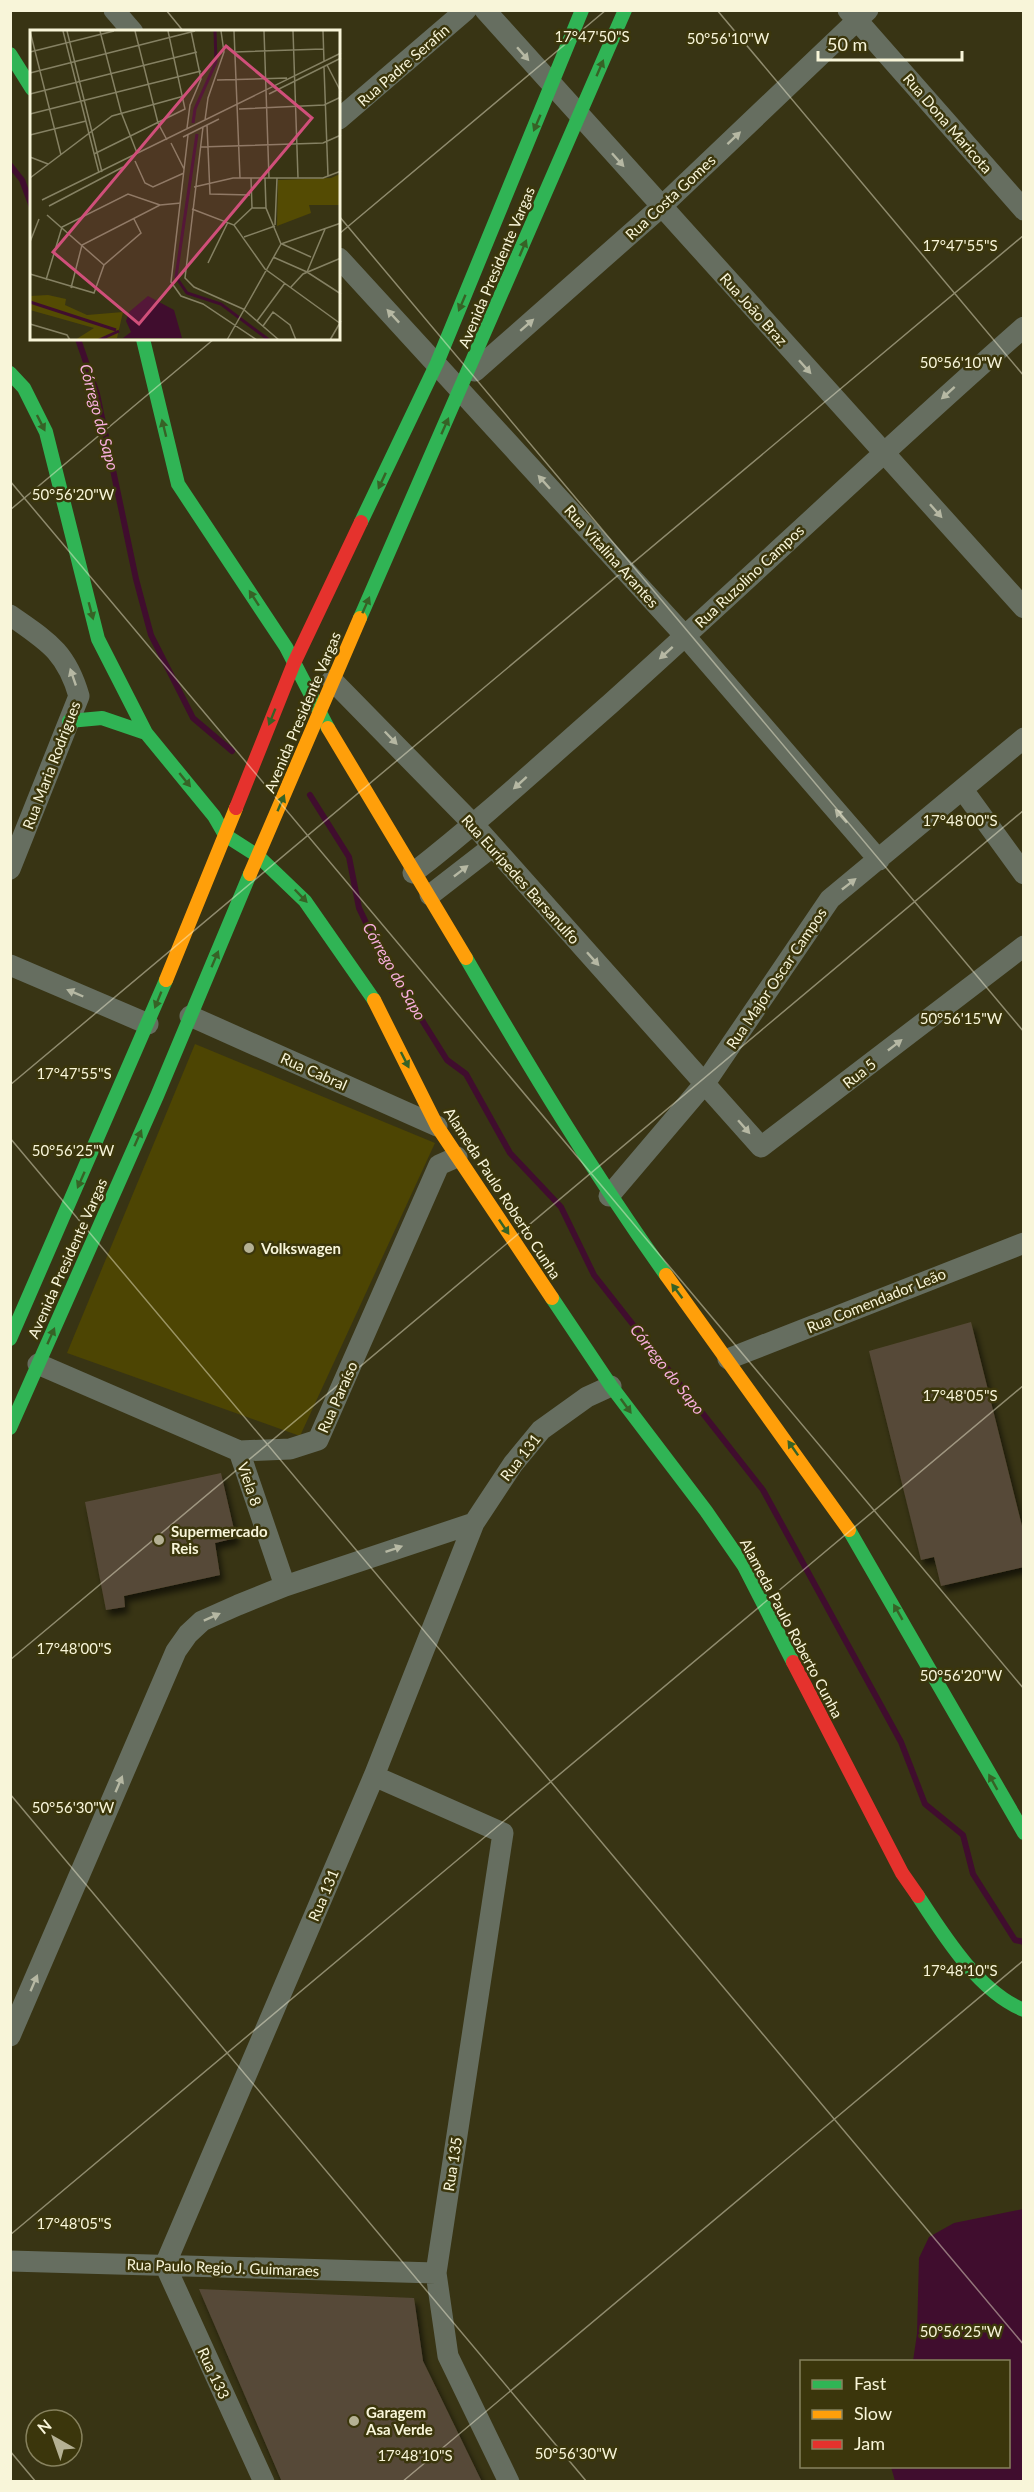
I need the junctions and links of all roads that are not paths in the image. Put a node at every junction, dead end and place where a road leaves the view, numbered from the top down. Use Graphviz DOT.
graph roads {
  1 [pos="114,10"];
  2 [pos="466,10"];
  3 [pos="485,10"];
  4 [pos="582,10"];
  5 [pos="625,10"];
  6 [pos="858,14"];
  7 [pos="131,30"];
  8 [pos="10,54"];
  9 [pos="30,86"];
  10 [pos="552,87"];
  11 [pos="579,116"];
  12 [pos="340,118"];
  13 [pos="661,207"];
  14 [pos="1023,210"];
  15 [pos="340,259"];
  16 [pos="1023,327"];
  17 [pos="143,340"];
  18 [pos="437,363"];
  19 [pos="10,373"];
  20 [pos="464,384"];
  21 [pos="882,452"];
  22 [pos="1023,608"];
  23 [pos="10,615"];
  24 [pos="685,636"];
  25 [pos="294,663"];
  26 [pos="332,680"];
  27 [pos="320,714"];
  28 [pos="69,721"];
  29 [pos="146,733"];
  30 [pos="1023,738"];
  31 [pos="963,790"];
  32 [pos="474,825"];
  33 [pos="225,835"];
  34 [pos="492,847"];
  35 [pos="258,856"];
  36 [pos="879,860"];
  37 [pos="10,869"];
  38 [pos="413,873"];
  39 [pos="1023,874"];
  40 [pos="430,895"];
  41 [pos="1023,946"];
  42 [pos="10,965"];
  43 [pos="190,1016"];
  44 [pos="148,1024"];
  45 [pos="705,1083"];
  46 [pos="438,1126"];
  47 [pos="457,1157"];
  48 [pos="609,1196"];
  49 [pos="1023,1243"];
  50 [pos="18,1302"];
  51 [pos="10,1339"];
  52 [pos="728,1359"];
  53 [pos="38,1364"];
  54 [pos="611,1386"];
  55 [pos="10,1428"];
  56 [pos="239,1451"];
  57 [pos="474,1523"];
  58 [pos="285,1586"];
  59 [pos="374,1776"];
  60 [pos="1023,1833"];
  61 [pos="1023,2010"];
  62 [pos="10,2036"];
  63 [pos="10,2261"];
  64 [pos="165,2265"];
  65 [pos="436,2273"];
  66 [pos="264,2481"];
  67 [pos="509,2481"];
  1 -- 7 [label="street"];
  2 -- 12 [label="street, Rua Padre Serafin"];
  3 -- 10 [label="street, Rua João Braz, one-way"];
  4 -- 10 [label="street, Avenida Presidente Vargas"];
  11 -- 5 [label="street, Avenida Presidente Vargas, one-way"];
  13 -- 6 [label="street, Rua Costa Gomes, one-way"];
  6 -- 14 [label="street, Rua Dona Maricota"];
  8 -- 9 [label="street"];
  10 -- 11 [label="street, Rua João Braz"];
  10 -- 18 [label="street, Avenida Presidente Vargas, one-way"];
  11 -- 13 [label="street, Rua João Braz, one-way"];
  20 -- 11 [label="street, Avenida Presidente Vargas, one-way"];
  20 -- 13 [label="street, Rua Costa Gomes, one-way"];
  13 -- 21 [label="street, Rua João Braz, one-way"];
  18 -- 15 [label="street, Rua Vitalina Arantes, one-way"];
  16 -- 21 [label="street, Rua Ruzolino Campos, one-way"];
  25 -- 17 [label="street, one-way"];
  18 -- 20 [label="street, Rua Vitalina Arantes"];
  18 -- 25 [label="street, Avenida Presidente Vargas, one-way"];
  19 -- 29 [label="street, Alameda Paulo Roberto Cunha, one-way"];
  24 -- 20 [label="street, Rua Vitalina Arantes, one-way"];
  26 -- 20 [label="street, Avenida Presidente Vargas, one-way"];
  21 -- 22 [label="street, Rua João Braz, one-way"];
  21 -- 24 [label="street, Rua Ruzolino Campos"];
  28 -- 23 [label="street, Rua Maria Rodrigues, one-way"];
  24 -- 32 [label="street, Rua Ruzolino Campos, one-way"];
  36 -- 24 [label="street, Rua Vitalina Arantes, one-way"];
  25 -- 27 [label="street"];
  25 -- 33 [label="street, Avenida Presidente Vargas, one-way"];
  26 -- 27 [label="street, Avenida Presidente Vargas"];
  26 -- 32 [label="street, Rua Eurípedes Barsanulfo, one-way"];
  35 -- 27 [label="street, Avenida Presidente Vargas, one-way"];
  27 -- 38 [label="street"];
  28 -- 29 [label="street"];
  28 -- 37 [label="street, Rua Maria Rodrigues"];
  29 -- 33 [label="street, Alameda Paulo Roberto Cunha, one-way"];
  30 -- 31 [label="street, Rua Major Oscar Campos"];
  31 -- 36 [label="street, Rua Major Oscar Campos"];
  31 -- 39 [label="street"];
  32 -- 34 [label="street, Rua Eurípedes Barsanulfo"];
  32 -- 38 [label="street, Rua Ruzolino Campos"];
  33 -- 35 [label="street, Alameda Paulo Roberto Cunha"];
  33 -- 44 [label="street, Avenida Presidente Vargas, one-way"];
  40 -- 34 [label="street, one-way"];
  34 -- 45 [label="street, Rua Eurípedes Barsanulfo, one-way"];
  43 -- 35 [label="street, Avenida Presidente Vargas, one-way"];
  35 -- 46 [label="street, Alameda Paulo Roberto Cunha, one-way"];
  45 -- 36 [label="street, Rua Major Oscar Campos, one-way"];
  38 -- 40 [label="street"];
  40 -- 48 [label="street"];
  45 -- 41 [label="street, Rua 5, one-way"];
  44 -- 42 [label="street, one-way"];
  43 -- 46 [label="street, Rua Cabral"];
  53 -- 43 [label="street, Avenida Presidente Vargas, one-way"];
  44 -- 50 [label="street, Avenida Presidente Vargas, one-way"];
  45 -- 48 [label="street, Rua Major Oscar Campos"];
  46 -- 47 [label="street, Alameda Paulo Roberto Cunha"];
  47 -- 54 [label="street, Alameda Paulo Roberto Cunha, one-way"];
  47 -- 56 [label="street, Rua Paraíso"];
  52 -- 48 [label="street, one-way"];
  49 -- 52 [label="street, Rua Comendador Leão"];
  50 -- 51 [label="street, Avenida Presidente Vargas"];
  60 -- 52 [label="street, one-way"];
  53 -- 55 [label="street, Avenida Presidente Vargas"];
  53 -- 56 [label="street, Rua Paraíso"];
  54 -- 57 [label="street, Rua 131"];
  54 -- 61 [label="street, Alameda Paulo Roberto Cunha, one-way"];
  56 -- 58 [label="street, Viela 8"];
  58 -- 57 [label="street, one-way"];
  57 -- 59 [label="street, Rua 131"];
  62 -- 58 [label="street, one-way"];
  59 -- 64 [label="street, Rua 131"];
  59 -- 65 [label="street, Rua 135"];
  63 -- 64 [label="street, Rua Paulo Regio J. Guimaraes"];
  64 -- 65 [label="street, Rua Paulo Regio J. Guimaraes"];
  64 -- 66 [label="street, Rua 133"];
  65 -- 67 [label="street, Rua 135"];
}
